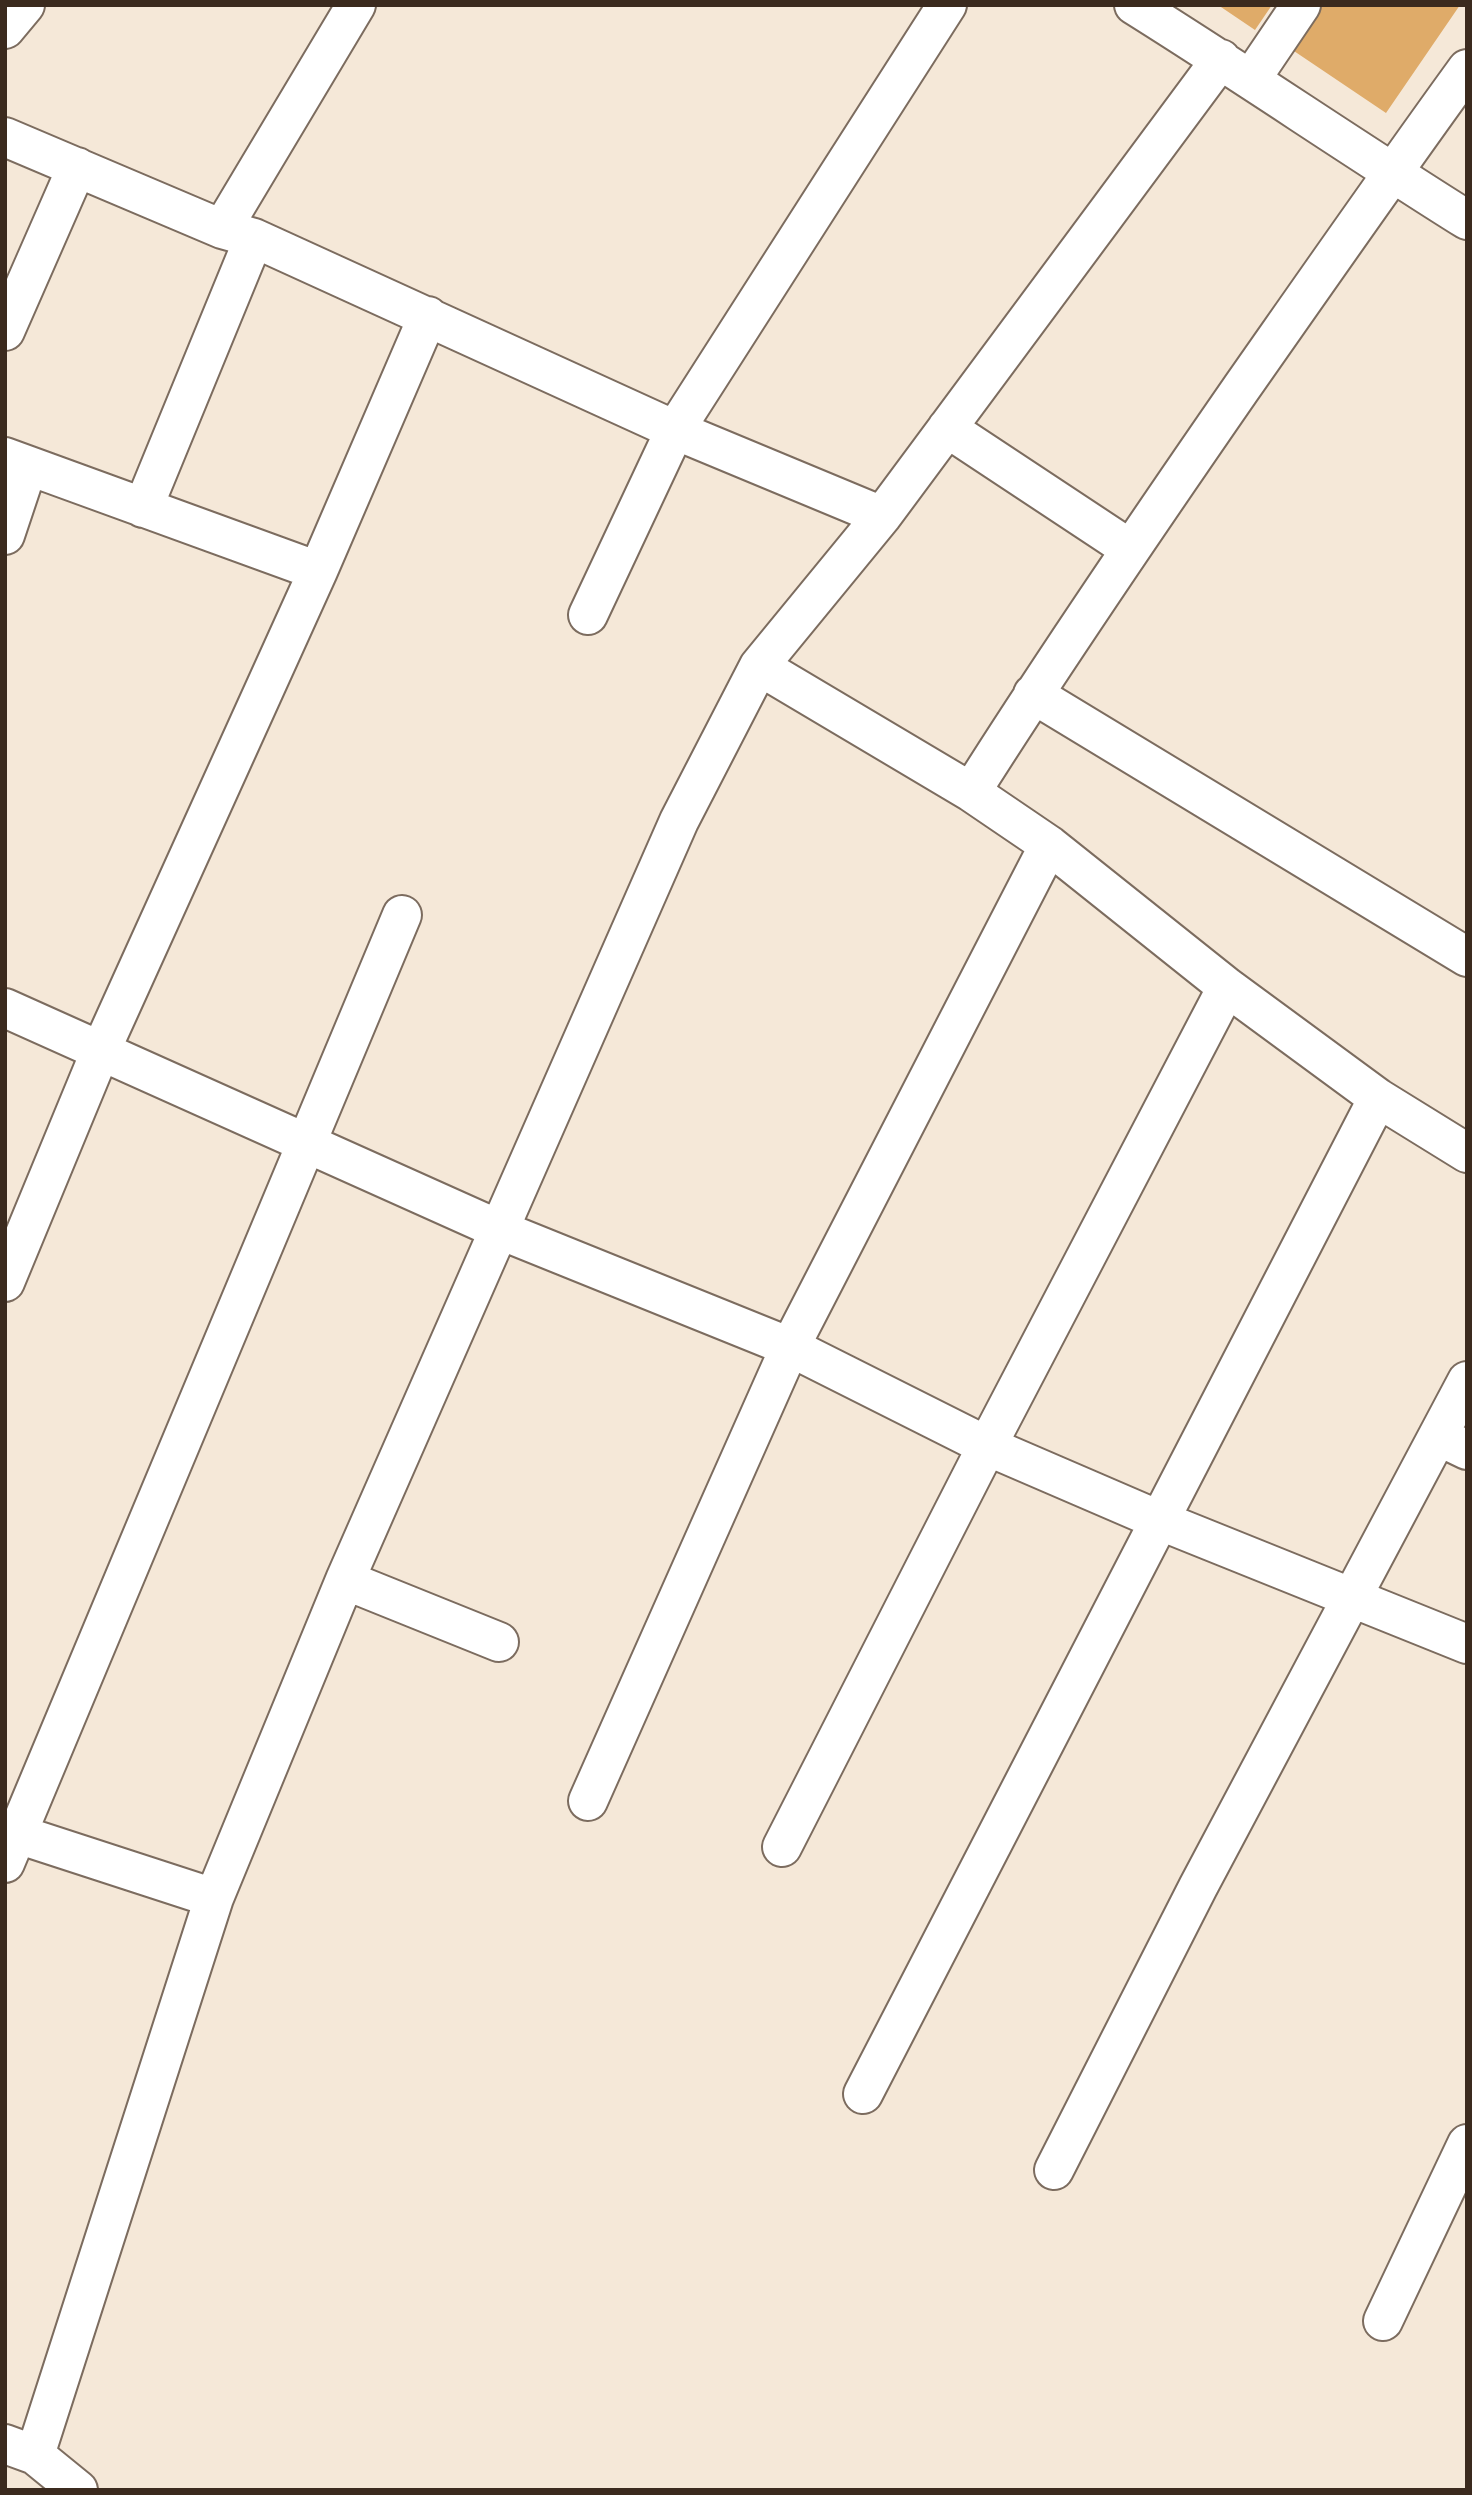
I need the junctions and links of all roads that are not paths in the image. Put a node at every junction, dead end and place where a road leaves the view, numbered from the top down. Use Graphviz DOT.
graph roads {
  1 [pos="25,5"];
  2 [pos="356,5"];
  3 [pos="947,5"];
  4 [pos="1134,5"];
  5 [pos="1301,5"];
  6 [pos="5,29"];
  7 [pos="1236,69"];
  8 [pos="1467,69"];
  9 [pos="5,137"];
  10 [pos="76,167"];
  11 [pos="1391,173"];
  12 [pos="1467,220"];
  13 [pos="238,234"];
  14 [pos="428,316"];
  15 [pos="5,331"];
  16 [pos="947,428"];
  17 [pos="676,430"];
  18 [pos="17,461"];
  19 [pos="144,508"];
  20 [pos="882,516"];
  21 [pos="5,535"];
  22 [pos="1130,549"];
  23 [pos="318,571"];
  24 [pos="587,615"];
  25 [pos="759,666"];
  26 [pos="1033,694"];
  27 [pos="971,792"];
  28 [pos="1048,845"];
  29 [pos="402,915"];
  30 [pos="1467,957"];
  31 [pos="1227,988"];
  32 [pos="5,1009"];
  33 [pos="101,1051"];
  34 [pos="1378,1098"];
  35 [pos="308,1143"];
  36 [pos="1467,1153"];
  37 [pos="500,1230"];
  38 [pos="5,1282"];
  39 [pos="790,1347"];
  40 [pos="1467,1381"];
  41 [pos="1452,1443"];
  42 [pos="987,1446"];
  43 [pos="1161,1521"];
  44 [pos="345,1580"];
  45 [pos="1353,1598"];
  46 [pos="499,1642"];
  47 [pos="1467,1643"];
  48 [pos="588,1801"];
  49 [pos="9,1842"];
  50 [pos="782,1847"];
  51 [pos="214,1898"];
  52 [pos="863,2094"];
  53 [pos="1467,2144"];
  54 [pos="1054,2170"];
  55 [pos="1383,2321"];
  56 [pos="20,2450"];
  57 [pos="78,2490"];
  1 -- 6 [label="street"];
  2 -- 13 [label="street"];
  3 -- 17 [label="street"];
  4 -- 7 [label="street"];
  5 -- 7 [label="street"];
  7 -- 11 [label="street"];
  7 -- 16 [label="street"];
  8 -- 11 [label="street"];
  9 -- 10 [label="street"];
  10 -- 13 [label="street"];
  10 -- 15 [label="street"];
  11 -- 12 [label="street"];
  11 -- 22 [label="street"];
  13 -- 14 [label="street"];
  13 -- 19 [label="street"];
  14 -- 17 [label="street"];
  14 -- 23 [label="street"];
  16 -- 20 [label="street"];
  16 -- 22 [label="street"];
  17 -- 20 [label="street"];
  17 -- 24 [label="street"];
  18 -- 19 [label="street"];
  18 -- 21 [label="street"];
  19 -- 23 [label="street"];
  20 -- 25 [label="street"];
  22 -- 26 [label="street"];
  23 -- 33 [label="street"];
  25 -- 27 [label="street"];
  25 -- 37 [label="street"];
  26 -- 27 [label="street"];
  26 -- 30 [label="street"];
  27 -- 28 [label="street"];
  28 -- 31 [label="street"];
  28 -- 39 [label="street"];
  29 -- 35 [label="street"];
  31 -- 34 [label="street"];
  31 -- 42 [label="street"];
  32 -- 33 [label="street"];
  33 -- 35 [label="street"];
  33 -- 38 [label="street"];
  34 -- 36 [label="street"];
  34 -- 43 [label="street"];
  35 -- 37 [label="street"];
  35 -- 49 [label="street"];
  37 -- 39 [label="street"];
  37 -- 44 [label="street"];
  39 -- 42 [label="street"];
  39 -- 48 [label="street"];
  40 -- 41 [label="street"];
  41 -- 45 [label="street"];
  42 -- 43 [label="street"];
  42 -- 50 [label="street"];
  43 -- 45 [label="street"];
  43 -- 52 [label="street"];
  44 -- 46 [label="street"];
  44 -- 51 [label="street"];
  45 -- 47 [label="street"];
  45 -- 54 [label="street"];
  49 -- 51 [label="street"];
  51 -- 56 [label="street"];
  53 -- 55 [label="street"];
  56 -- 57 [label="street"];
}
